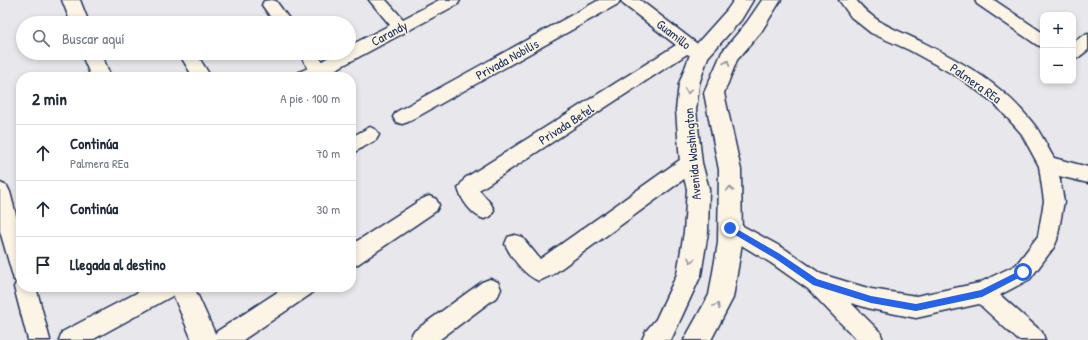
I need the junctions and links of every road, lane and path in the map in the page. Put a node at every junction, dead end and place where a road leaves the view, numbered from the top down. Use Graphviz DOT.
graph roads {
  1 [pos="71,0"];
  2 [pos="377,0"];
  3 [pos="452,0"];
  4 [pos="612,0"];
  5 [pos="629,0"];
  6 [pos="744,0"];
  7 [pos="772,0"];
  8 [pos="846,0"];
  9 [pos="983,0"];
  10 [pos="270,5"];
  11 [pos="77,16"];
  12 [pos="279,16"];
  13 [pos="401,27"];
  14 [pos="1040,39"];
  15 [pos="1088,40"];
  16 [pos="356,50"];
  17 [pos="694,50"];
  18 [pos="1076,50"];
  19 [pos="95,60"];
  20 [pos="191,60"];
  21 [pos="309,60"];
  22 [pos="337,60"];
  23 [pos="99,72"];
  24 [pos="199,72"];
  25 [pos="312,72"];
  26 [pos="314,72"];
  27 [pos="402,118"];
  28 [pos="370,135"];
  29 [pos="356,143"];
  30 [pos="691,163"];
  31 [pos="1048,165"];
  32 [pos="1088,175"];
  33 [pos="0,192"];
  34 [pos="429,205"];
  35 [pos="484,210"];
  36 [pos="730,228"];
  37 [pos="515,244"];
  38 [pos="356,253"];
  39 [pos="16,254"];
  40 [pos="815,282"];
  41 [pos="490,289"];
  42 [pos="26,292"];
  43 [pos="160,292"];
  44 [pos="184,292"];
  45 [pos="296,292"];
  46 [pos="982,293"];
  47 [pos="38,340"];
  48 [pos="70,340"];
  49 [pos="205,340"];
  50 [pos="224,340"];
  51 [pos="421,340"];
  52 [pos="655,340"];
  53 [pos="697,340"];
  54 [pos="872,340"];
  55 [pos="1034,340"];
  1 -- 11 [label="main road"];
  2 -- 13 [label="street"];
  3 -- 13 [label="street, Carandy"];
  4 -- 27 [label="street, Privada Nobilis"];
  5 -- 17 [label="street, Guamillo"];
  6 -- 17 [label="main road, Avenida Washington"];
  36 -- 7 [label="main road, one-way"];
  8 -- 31 [label="street, Palmera REa"];
  9 -- 14 [label="street"];
  10 -- 12 [label="street"];
  13 -- 16 [label="street, Carandy"];
  15 -- 18 [label="street"];
  17 -- 30 [label="main road, Avenida Washington, one-way"];
  17 -- 35 [label="street, Privada Betel"];
  19 -- 23 [label="main road"];
  20 -- 24 [label="street"];
  21 -- 25 [label="street"];
  22 -- 26 [label="street, Carandy"];
  28 -- 29 [label="street"];
  30 -- 37 [label="street"];
  30 -- 52 [label="main road, Avenida Washington, one-way"];
  31 -- 32 [label="street"];
  31 -- 46 [label="street, Palmera REa"];
  33 -- 39 [label="street"];
  34 -- 38 [label="street"];
  36 -- 40 [label="street"];
  53 -- 36 [label="main road, one-way"];
  40 -- 46 [label="street, Palmera REa"];
  40 -- 54 [label="street"];
  41 -- 51 [label="street"];
  42 -- 47 [label="street"];
  43 -- 48 [label="street"];
  44 -- 49 [label="main road"];
  45 -- 50 [label="street"];
  46 -- 55 [label="street"];
}
